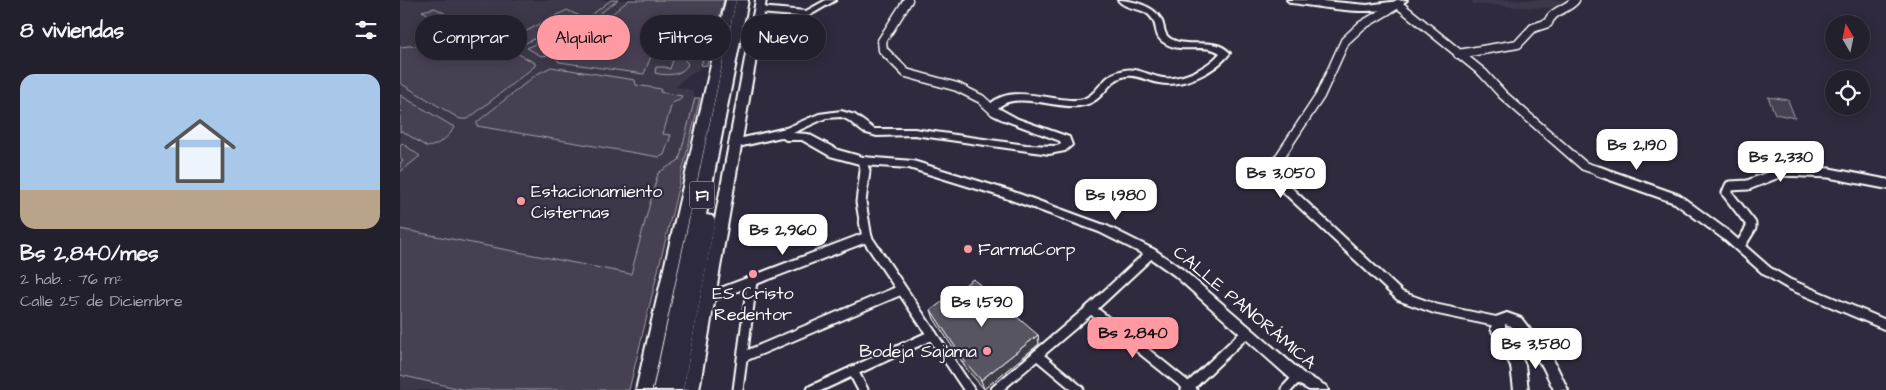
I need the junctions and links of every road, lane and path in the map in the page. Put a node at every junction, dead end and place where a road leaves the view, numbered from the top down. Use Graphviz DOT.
graph roads {
  1 [pos="731,0"];
  2 [pos="742,0"];
  3 [pos="832,0"];
  4 [pos="908,0"];
  5 [pos="1122,0"];
  6 [pos="1291,0"];
  7 [pos="1575,0"];
  8 [pos="759,2"];
  9 [pos="1399,3"];
  10 [pos="1458,54"];
  11 [pos="994,111"];
  12 [pos="734,144"];
  13 [pos="863,161"];
  14 [pos="1886,184"];
  15 [pos="867,237"];
  16 [pos="1740,246"];
  17 [pos="1151,253"];
  18 [pos="752,281"];
  19 [pos="901,290"];
  20 [pos="707,298"];
  21 [pos="1091,309"];
  22 [pos="1498,322"];
  23 [pos="1886,325"];
  24 [pos="1246,333"];
  25 [pos="932,335"];
  26 [pos="1037,355"];
  27 [pos="743,357"];
  28 [pos="853,371"];
  29 [pos="1298,377"];
  30 [pos="1188,389"];
  31 [pos="644,390"];
  32 [pos="662,390"];
  33 [pos="674,390"];
  34 [pos="691,390"];
  35 [pos="738,390"];
  36 [pos="812,390"];
  37 [pos="863,390"];
  38 [pos="969,390"];
  39 [pos="996,390"];
  40 [pos="1079,390"];
  41 [pos="1286,390"];
  42 [pos="1320,390"];
  43 [pos="1521,390"];
  44 [pos="1561,390"];
  1 -- 31 [label="main road"];
  2 -- 32 [label="highway, F1"];
  3 -- 8 [label="street"];
  4 -- 11 [label="street"];
  5 -- 11 [label="street"];
  6 -- 9 [label="street"];
  7 -- 10 [label="street"];
  8 -- 12 [label="main road"];
  8 -- 33 [label="highway, F1"];
  9 -- 10 [label="street"];
  9 -- 22 [label="street"];
  10 -- 16 [label="street"];
  11 -- 12 [label="street"];
  12 -- 13 [label="street, CALLE PANORÁMICA"];
  12 -- 20 [label="main road"];
  13 -- 15 [label="street"];
  13 -- 17 [label="street, CALLE PANORÁMICA"];
  14 -- 16 [label="street"];
  15 -- 18 [label="street"];
  15 -- 19 [label="street"];
  16 -- 23 [label="street"];
  17 -- 21 [label="street"];
  17 -- 24 [label="street, CALLE PANORÁMICA"];
  18 -- 20 [label="street"];
  18 -- 27 [label="street"];
  19 -- 25 [label="street"];
  19 -- 27 [label="street"];
  20 -- 34 [label="main road"];
  21 -- 26 [label="street"];
  21 -- 30 [label="street"];
  22 -- 43 [label="street"];
  22 -- 44 [label="street"];
  24 -- 29 [label="street, CALLE PANORÁMICA"];
  24 -- 30 [label="street"];
  25 -- 28 [label="street"];
  25 -- 38 [label="street"];
  26 -- 39 [label="street"];
  26 -- 40 [label="street"];
  27 -- 35 [label="street"];
  28 -- 36 [label="street"];
  28 -- 37 [label="street"];
  29 -- 41 [label="street"];
  29 -- 42 [label="street, CALLE PANORÁMICA"];
}
